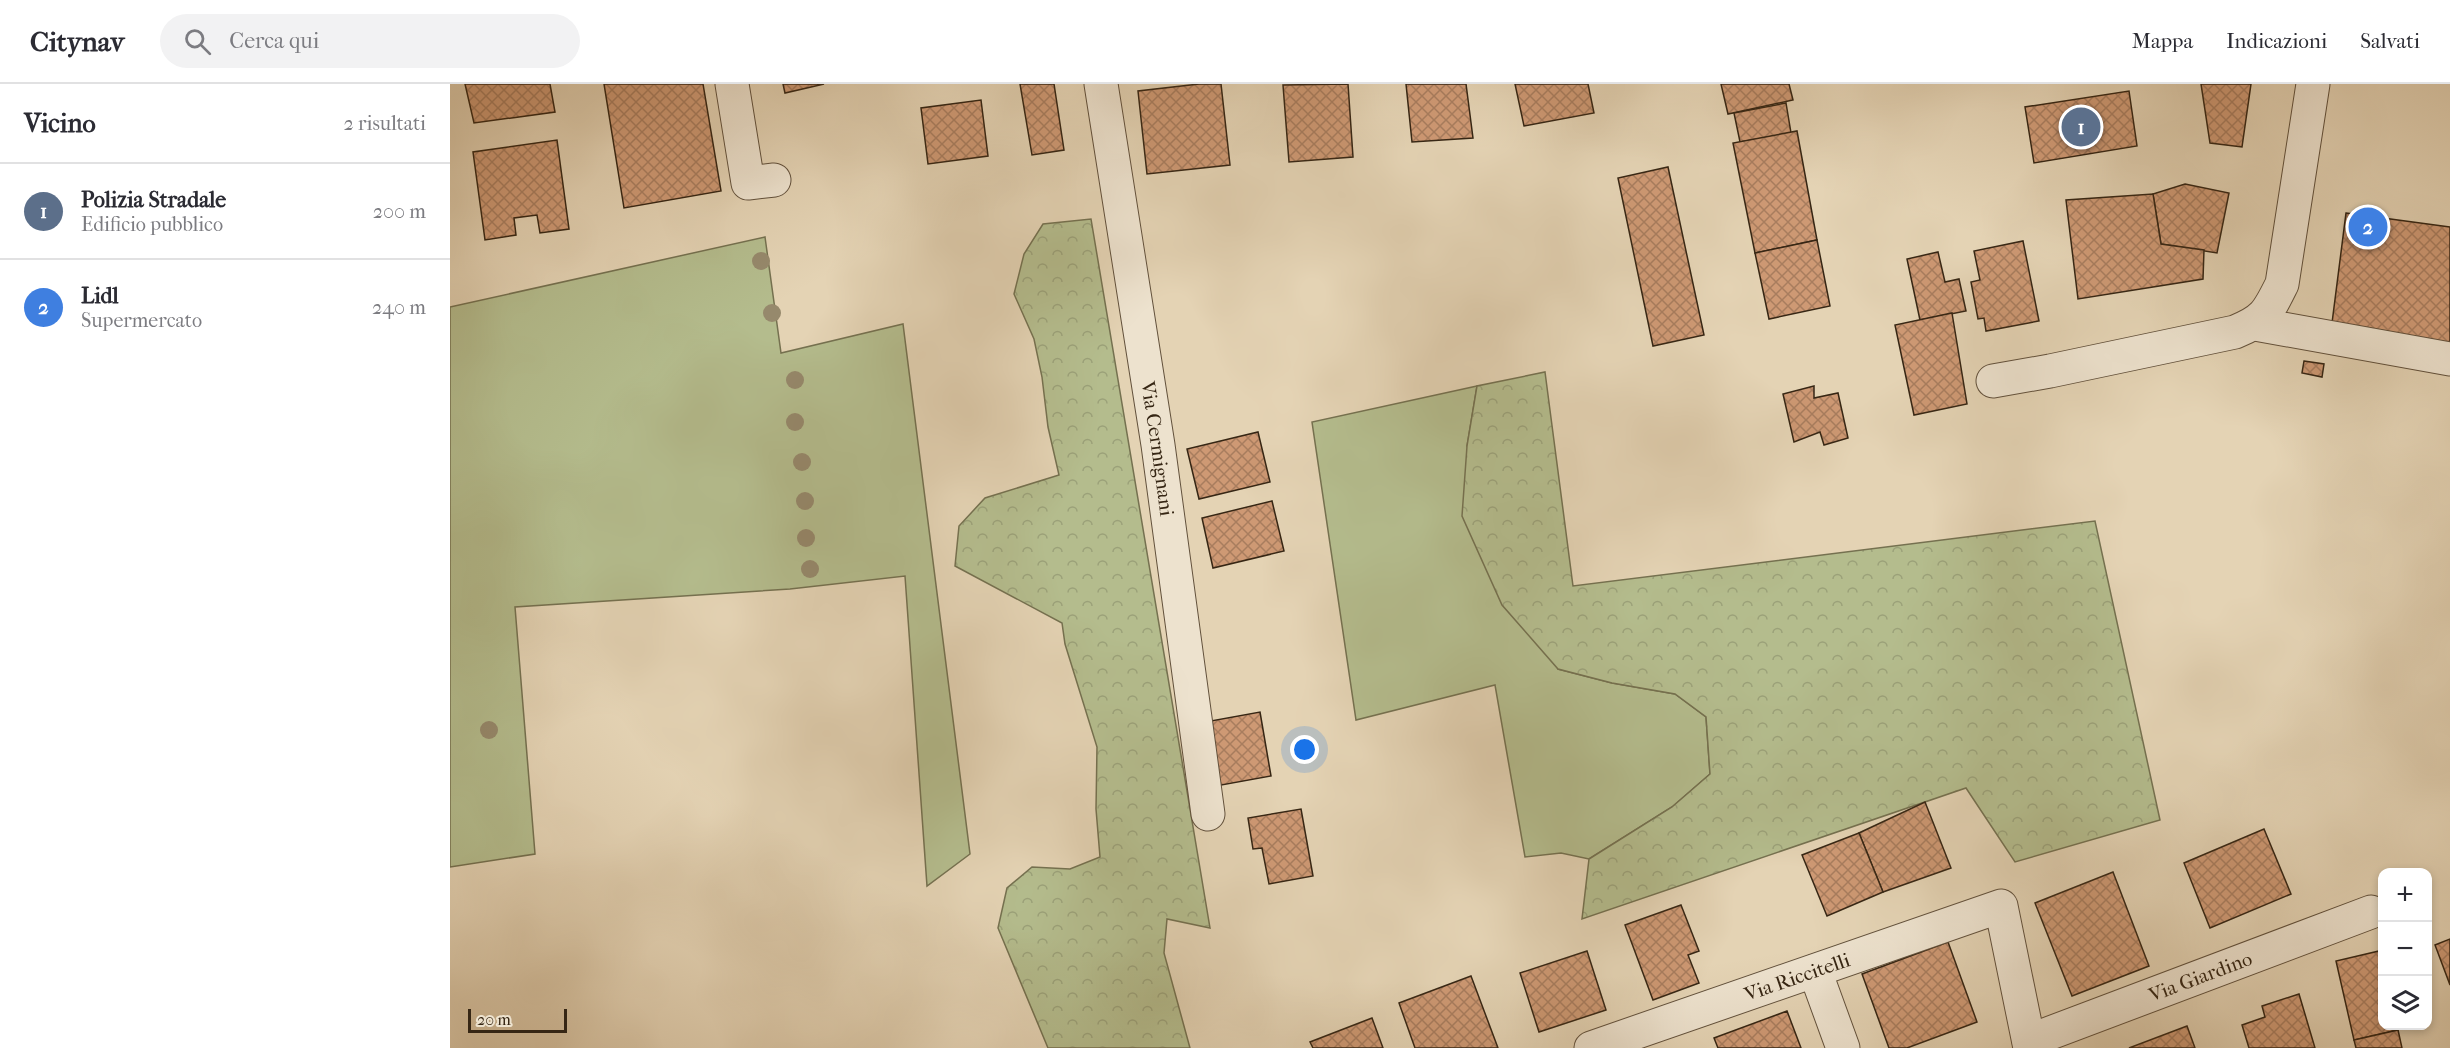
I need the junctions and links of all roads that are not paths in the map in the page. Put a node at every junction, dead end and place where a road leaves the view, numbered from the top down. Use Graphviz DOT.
graph roads {
  1 [pos="732,84"];
  2 [pos="1101,84"];
  3 [pos="2313,84"];
  4 [pos="774,180"];
  5 [pos="2255,324"];
  6 [pos="2450,359"];
  7 [pos="1993,381"];
  8 [pos="1208,814"];
  9 [pos="2001,906"];
  10 [pos="2371,912"];
  11 [pos="1815,971"];
  12 [pos="1669,1035"];
  13 [pos="2030,1045"];
  14 [pos="1591,1048"];
  15 [pos="1843,1048"];
  1 -- 4 [label="street"];
  2 -- 8 [label="street, Via Cermignani"];
  3 -- 5 [label="street"];
  5 -- 6 [label="street"];
  5 -- 7 [label="street"];
  9 -- 11 [label="street, Via Riccitelli"];
  9 -- 13 [label="street, Via Giardino"];
  10 -- 13 [label="street, Via Giardino"];
  11 -- 12 [label="street, Via Riccitelli"];
  11 -- 15 [label="street"];
  12 -- 14 [label="street, Via Riccitelli"];
}
